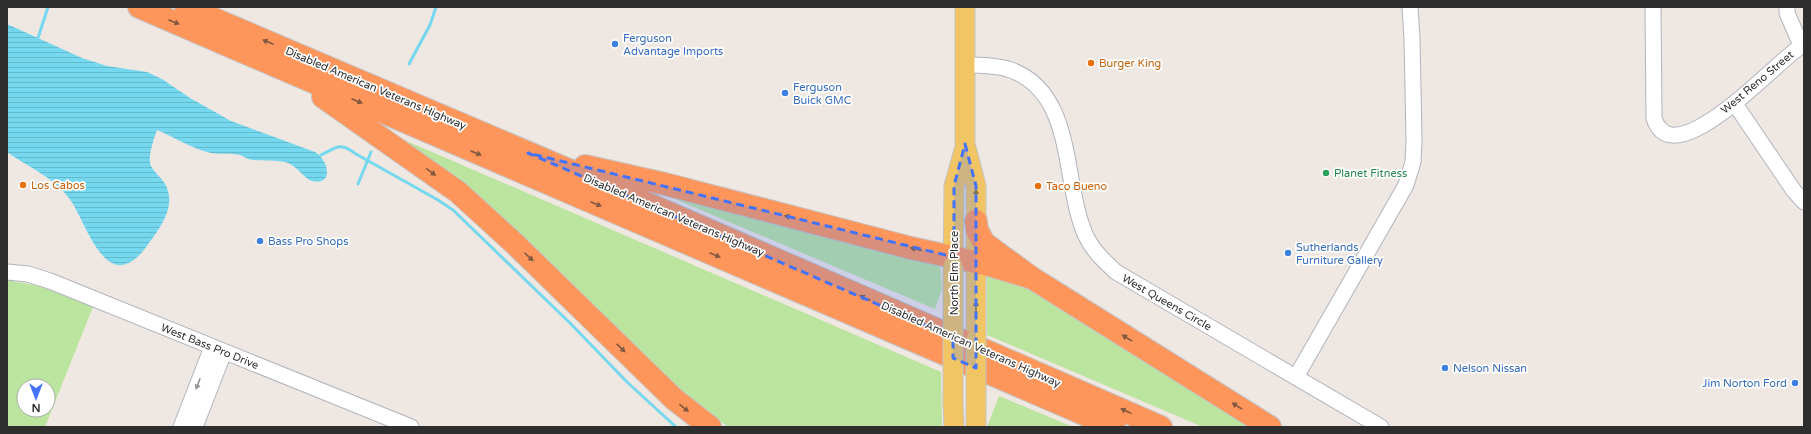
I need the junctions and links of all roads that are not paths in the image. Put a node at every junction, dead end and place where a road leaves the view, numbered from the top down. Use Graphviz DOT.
graph roads {
  1 [pos="138,7"];
  2 [pos="186,7"];
  3 [pos="965,7"];
  4 [pos="1410,7"];
  5 [pos="1653,7"];
  6 [pos="1788,7"];
  7 [pos="1802,45"];
  8 [pos="965,65"];
  9 [pos="282,69"];
  10 [pos="1735,104"];
  11 [pos="965,144"];
  12 [pos="528,153"];
  13 [pos="1804,202"];
  14 [pos="976,221"];
  15 [pos="954,262"];
  16 [pos="976,268"];
  17 [pos="7,272"];
  18 [pos="1032,278"];
  19 [pos="218,350"];
  20 [pos="1296,377"];
  21 [pos="181,427"];
  22 [pos="196,427"];
  23 [pos="411,427"];
  24 [pos="710,427"];
  25 [pos="954,427"];
  26 [pos="976,427"];
  27 [pos="1114,427"];
  28 [pos="1161,427"];
  29 [pos="1270,427"];
  30 [pos="1381,427"];
  1 -- 9 [label="highway, Disabled American Veterans Highway, one-way"];
  12 -- 2 [label="highway, Disabled American Veterans Highway, one-way"];
  3 -- 8 [label="main road, North Elm Place"];
  4 -- 20 [label="street"];
  5 -- 10 [label="street, West Reno Street"];
  6 -- 7 [label="street"];
  7 -- 10 [label="street, West Reno Street"];
  8 -- 11 [label="main road, North Elm Place"];
  8 -- 20 [label="street, West Queens Circle"];
  9 -- 24 [label="highway, one-way"];
  9 -- 27 [label="highway, Disabled American Veterans Highway, one-way"];
  10 -- 13 [label="street"];
  14 -- 11 [label="main road, North Elm Place, one-way"];
  11 -- 15 [label="main road, North Elm Place"];
  15 -- 12 [label="highway, one-way"];
  28 -- 12 [label="highway, Disabled American Veterans Highway, one-way"];
  14 -- 16 [label="main road, North Elm Place"];
  14 -- 18 [label="highway"];
  15 -- 16 [label="highway"];
  15 -- 25 [label="main road, North Elm Place, bridge"];
  16 -- 18 [label="highway"];
  26 -- 16 [label="main road, North Elm Place, one-way, bridge"];
  17 -- 19 [label="street, West Bass Pro Drive"];
  29 -- 18 [label="highway, one-way"];
  19 -- 21 [label="street, one-way"];
  19 -- 22 [label="street"];
  19 -- 23 [label="street, West Bass Pro Drive"];
  20 -- 30 [label="street, West Queens Circle"];
}
